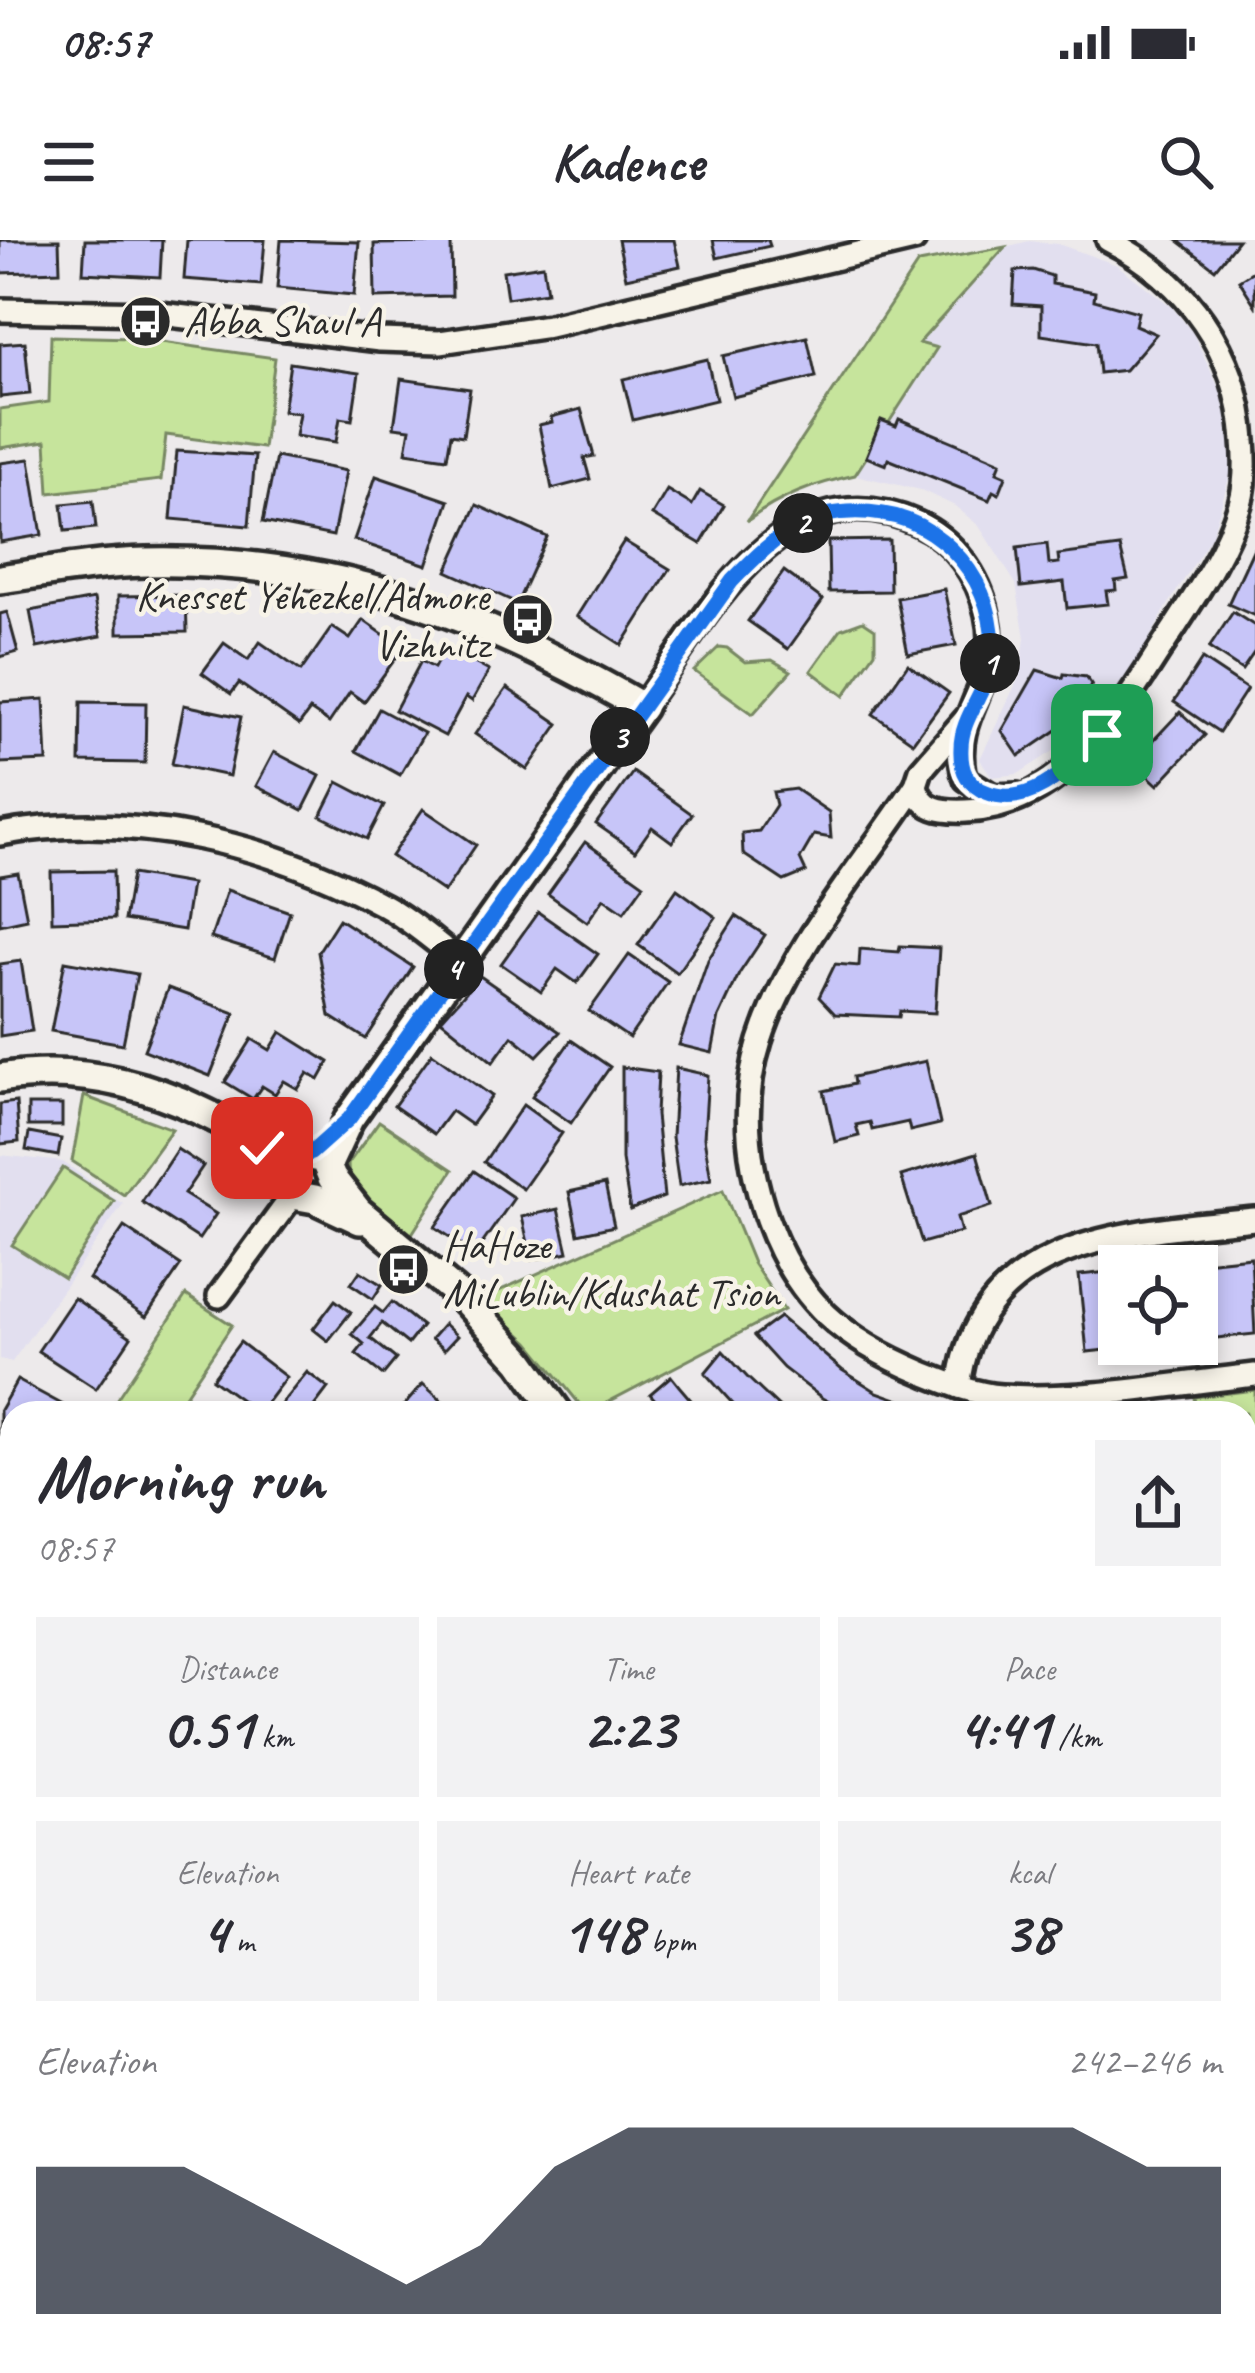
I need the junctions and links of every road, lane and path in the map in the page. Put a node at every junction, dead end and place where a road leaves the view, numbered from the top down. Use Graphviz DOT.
graph roads {
  1 [pos="914,240"];
  2 [pos="1108,240"];
  3 [pos="0,310"];
  4 [pos="0,579"];
  5 [pos="642,706"];
  6 [pos="969,715"];
  7 [pos="927,764"];
  8 [pos="965,776"];
  9 [pos="916,785"];
  10 [pos="1029,794"];
  11 [pos="940,810"];
  12 [pos="0,834"];
  13 [pos="879,842"];
  14 [pos="460,961"];
  15 [pos="0,1078"];
  16 [pos="309,1174"];
  17 [pos="1255,1219"];
  18 [pos="219,1296"];
  19 [pos="1255,1375"];
  20 [pos="959,1388"];
  21 [pos="549,1401"];
  1 -- 3 [label="street"];
  2 -- 10 [label="street"];
  4 -- 5 [label="street"];
  5 -- 6 [label="street"];
  5 -- 14 [label="street"];
  6 -- 7 [label="street"];
  6 -- 8 [label="street"];
  7 -- 8 [label="street"];
  7 -- 9 [label="street"];
  8 -- 10 [label="street"];
  8 -- 11 [label="street"];
  9 -- 11 [label="street"];
  9 -- 13 [label="street"];
  10 -- 11 [label="street"];
  11 -- 13 [label="street"];
  12 -- 14 [label="street"];
  13 -- 20 [label="street"];
  14 -- 16 [label="street"];
  15 -- 16 [label="street"];
  16 -- 18 [label="street"];
  16 -- 21 [label="street"];
  17 -- 20 [label="street"];
  19 -- 20 [label="street"];
}
